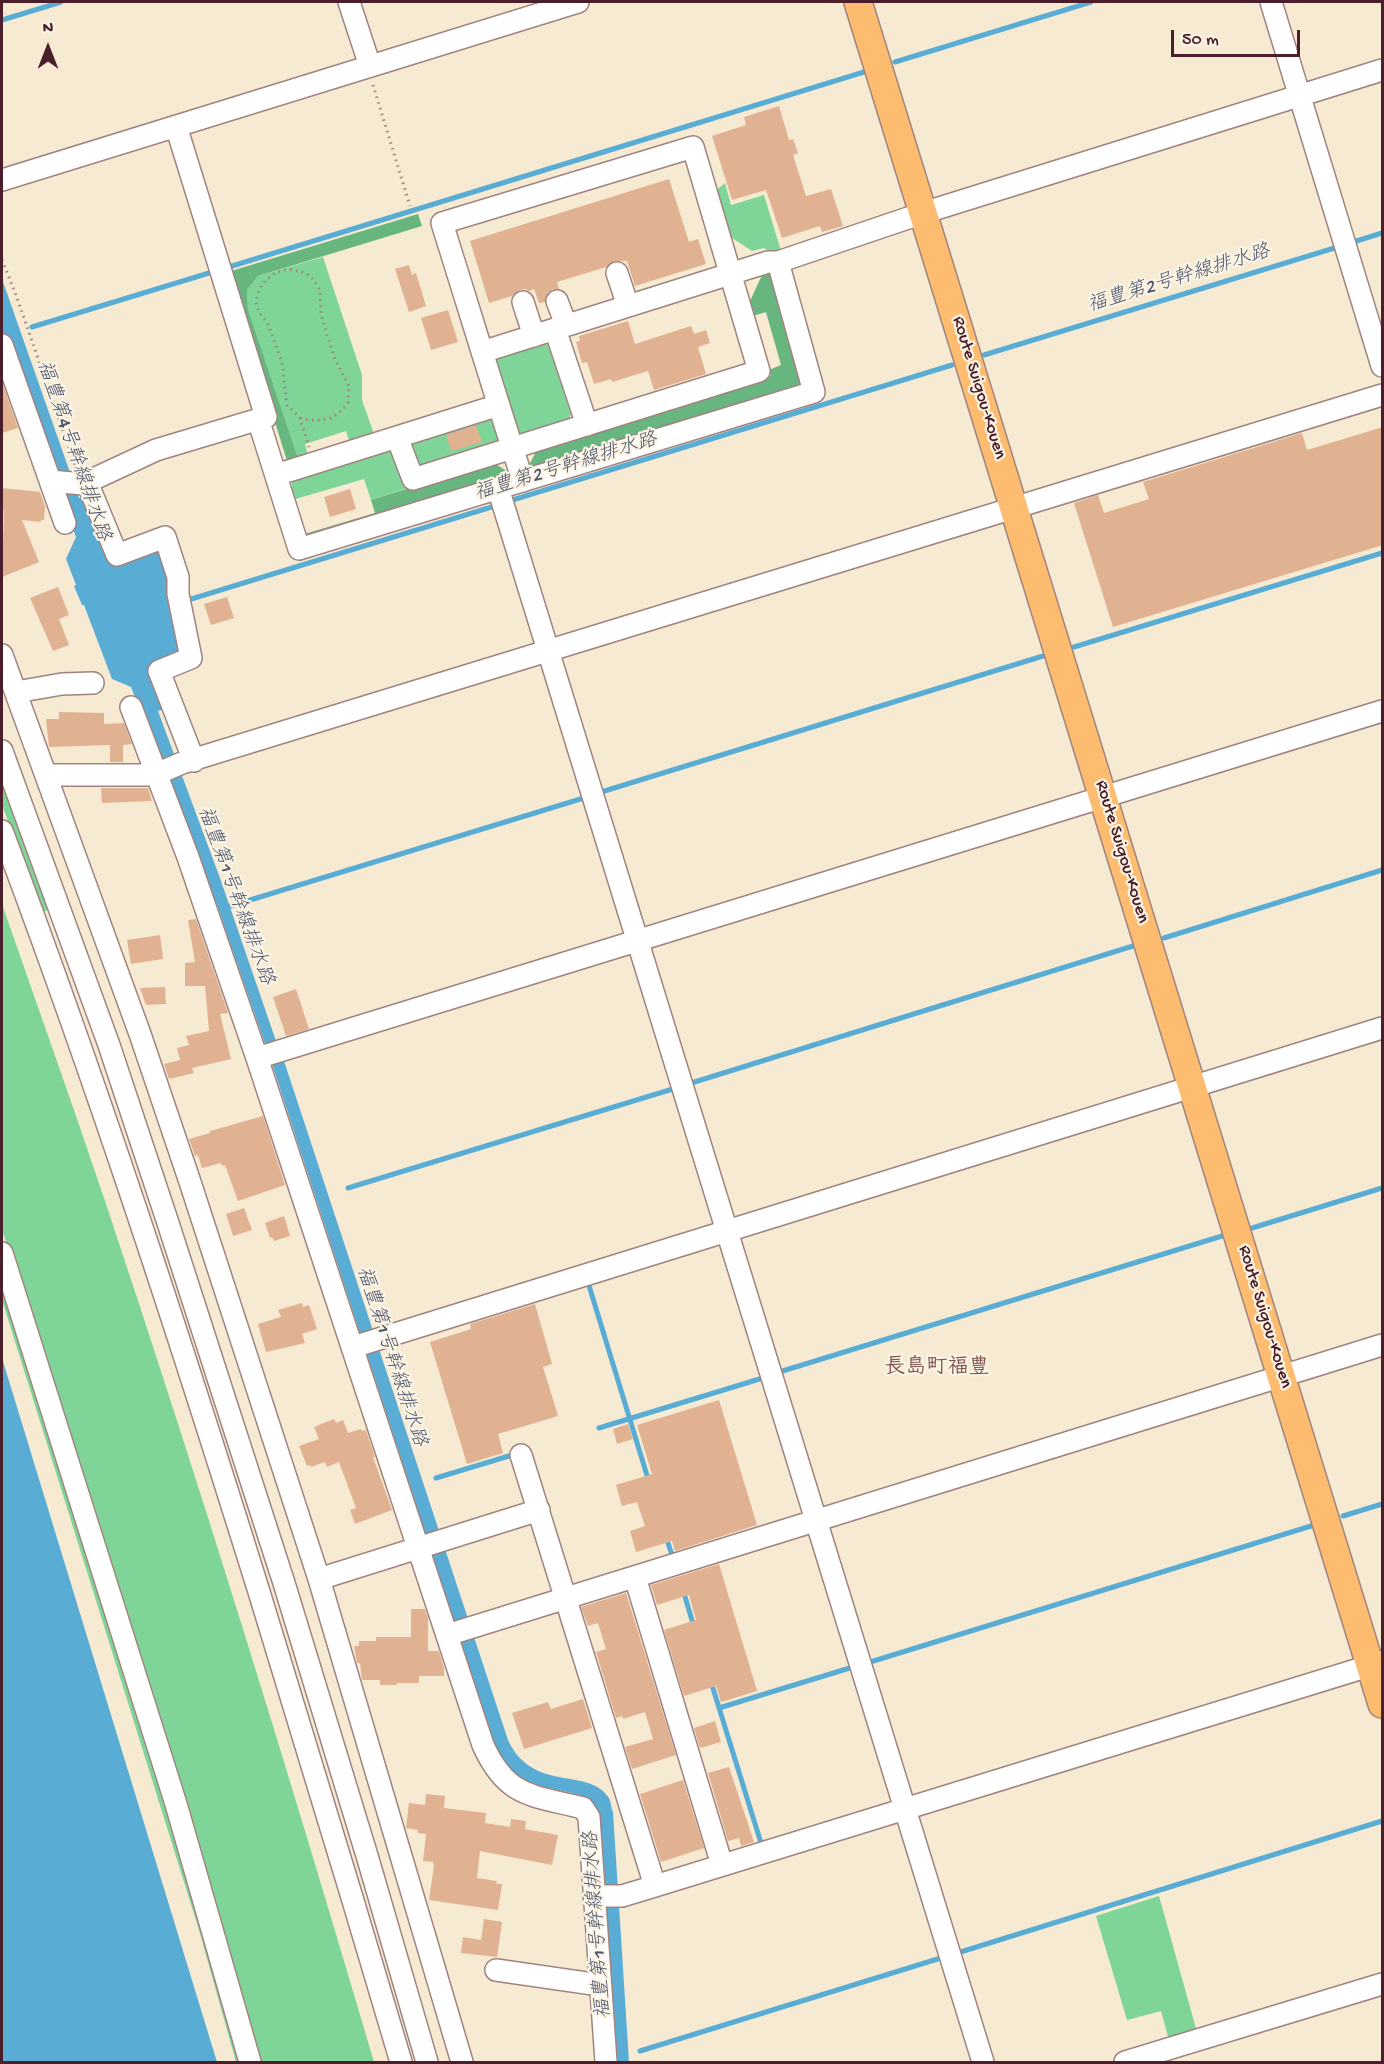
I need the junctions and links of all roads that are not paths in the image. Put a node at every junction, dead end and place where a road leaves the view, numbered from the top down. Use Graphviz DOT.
graph roads {
  1 [pos="350,2"];
  2 [pos="578,2"];
  3 [pos="858,2"];
  4 [pos="1270,2"];
  5 [pos="369,66"];
  6 [pos="1383,70"];
  7 [pos="1300,96"];
  8 [pos="176,126"];
  9 [pos="2,180"];
  10 [pos="923,213"];
  11 [pos="777,262"];
  12 [pos="617,273"];
  13 [pos="730,274"];
  14 [pos="557,301"];
  15 [pos="523,302"];
  16 [pos="628,306"];
  17 [pos="561,327"];
  18 [pos="534,336"];
  19 [pos="2,345"];
  20 [pos="482,352"];
  21 [pos="1383,366"];
  22 [pos="1383,395"];
  23 [pos="499,405"];
  24 [pos="258,419"];
  25 [pos="587,425"];
  26 [pos="397,437"];
  27 [pos="512,448"];
  28 [pos="276,475"];
  29 [pos="51,481"];
  30 [pos="523,481"];
  31 [pos="85,483"];
  32 [pos="501,497"];
  33 [pos="1015,509"];
  34 [pos="65,523"];
  35 [pos="548,651"];
  36 [pos="2,655"];
  37 [pos="93,683"];
  38 [pos="16,692"];
  39 [pos="131,707"];
  40 [pos="1383,711"];
  41 [pos="2,751"];
  42 [pos="188,762"];
  43 [pos="159,772"];
  44 [pos="46,775"];
  45 [pos="1104,796"];
  46 [pos="2,831"];
  47 [pos="638,941"];
  48 [pos="1383,1028"];
  49 [pos="259,1058"];
  50 [pos="1193,1086"];
  51 [pos="727,1231"];
  52 [pos="2,1253"];
  53 [pos="1383,1345"];
  54 [pos="356,1346"];
  55 [pos="1282,1376"];
  56 [pos="521,1455"];
  57 [pos="538,1510"];
  58 [pos="816,1521"];
  59 [pos="421,1547"];
  60 [pos="635,1577"];
  61 [pos="319,1579"];
  62 [pos="566,1598"];
  63 [pos="450,1634"];
  64 [pos="1377,1664"];
  65 [pos="1383,1704"];
  66 [pos="905,1810"];
  67 [pos="722,1865"];
  68 [pos="655,1886"];
  69 [pos="596,1896"];
  70 [pos="496,1970"];
  71 [pos="1383,1984"];
  72 [pos="600,1985"];
  73 [pos="250,2062"];
  74 [pos="400,2062"];
  75 [pos="427,2062"];
  76 [pos="462,2062"];
  77 [pos="606,2062"];
  78 [pos="983,2062"];
  79 [pos="1125,2062"];
  1 -- 5 [label="street"];
  2 -- 5 [label="street"];
  3 -- 10 [label="main road, Route Suigou-Kouen"];
  4 -- 7 [label="street"];
  5 -- 8 [label="street"];
  6 -- 7 [label="street"];
  7 -- 10 [label="street"];
  7 -- 21 [label="street"];
  8 -- 9 [label="street"];
  8 -- 24 [label="street"];
  10 -- 11 [label="street"];
  10 -- 33 [label="main road, Route Suigou-Kouen"];
  11 -- 13 [label="street"];
  11 -- 30 [label="street"];
  12 -- 16 [label="street"];
  13 -- 16 [label="street"];
  13 -- 20 [label="street"];
  13 -- 25 [label="street"];
  14 -- 17 [label="street"];
  15 -- 18 [label="street"];
  16 -- 17 [label="street"];
  17 -- 18 [label="street"];
  17 -- 25 [label="street"];
  18 -- 20 [label="street"];
  19 -- 29 [label="street"];
  20 -- 23 [label="street"];
  22 -- 33 [label="street"];
  23 -- 26 [label="street"];
  23 -- 27 [label="street"];
  24 -- 28 [label="street"];
  24 -- 31 [label="street"];
  25 -- 27 [label="street"];
  26 -- 27 [label="street"];
  26 -- 28 [label="street"];
  27 -- 30 [label="street"];
  28 -- 32 [label="street"];
  29 -- 31 [label="street"];
  29 -- 34 [label="street"];
  30 -- 32 [label="street"];
  31 -- 42 [label="street"];
  32 -- 35 [label="street"];
  33 -- 35 [label="street"];
  33 -- 45 [label="main road, Route Suigou-Kouen"];
  35 -- 42 [label="street"];
  35 -- 47 [label="street"];
  36 -- 38 [label="street"];
  37 -- 38 [label="street"];
  38 -- 44 [label="street"];
  39 -- 43 [label="street"];
  40 -- 45 [label="street"];
  41 -- 75 [label="street"];
  42 -- 43 [label="street"];
  43 -- 44 [label="street"];
  43 -- 49 [label="street"];
  44 -- 61 [label="street"];
  45 -- 47 [label="street"];
  45 -- 50 [label="main road, Route Suigou-Kouen"];
  46 -- 74 [label="street"];
  47 -- 49 [label="street"];
  47 -- 51 [label="street"];
  48 -- 50 [label="street"];
  49 -- 54 [label="street"];
  50 -- 51 [label="street"];
  50 -- 55 [label="main road, Route Suigou-Kouen"];
  51 -- 54 [label="street"];
  51 -- 58 [label="street"];
  52 -- 73 [label="street"];
  53 -- 55 [label="street"];
  54 -- 59 [label="street"];
  55 -- 58 [label="street"];
  55 -- 64 [label="main road, Route Suigou-Kouen"];
  56 -- 57 [label="street"];
  57 -- 59 [label="street"];
  57 -- 62 [label="street"];
  58 -- 60 [label="street"];
  58 -- 66 [label="street"];
  59 -- 61 [label="street"];
  59 -- 63 [label="street"];
  60 -- 62 [label="street"];
  60 -- 67 [label="street"];
  61 -- 76 [label="street"];
  62 -- 63 [label="street"];
  62 -- 68 [label="street"];
  63 -- 69 [label="street"];
  64 -- 65 [label="main road, Route Suigou-Kouen"];
  64 -- 66 [label="street"];
  66 -- 67 [label="street"];
  66 -- 78 [label="street"];
  67 -- 68 [label="street"];
  68 -- 69 [label="street"];
  69 -- 72 [label="street"];
  70 -- 72 [label="street"];
  71 -- 79 [label="street"];
  72 -- 77 [label="street"];
}
